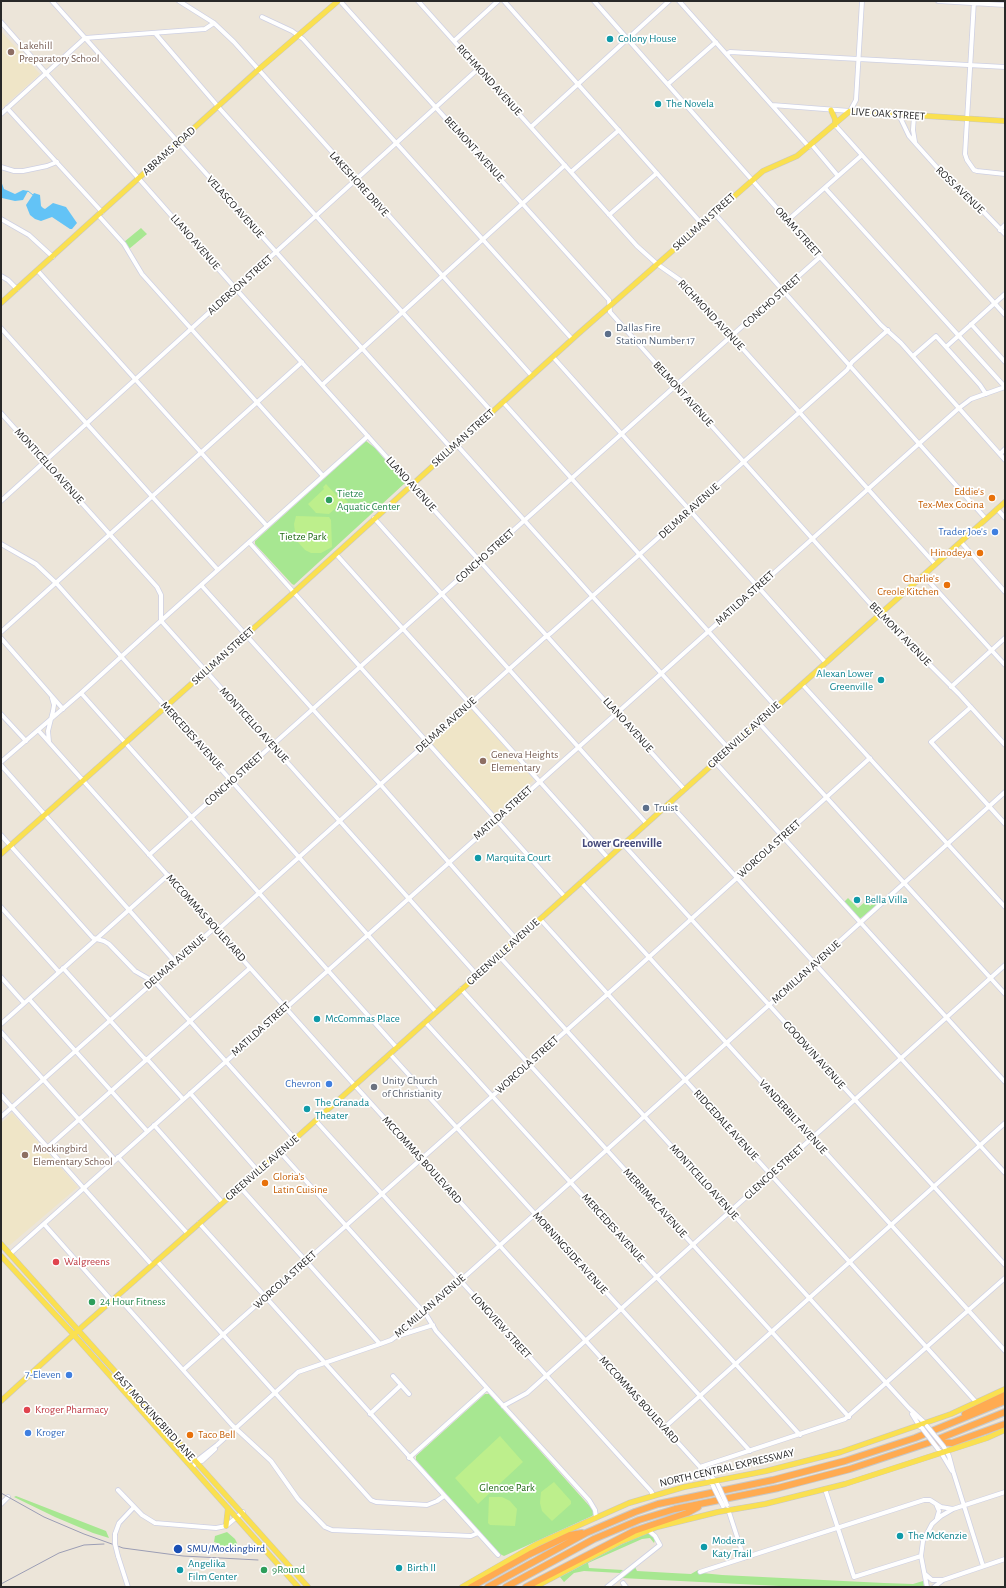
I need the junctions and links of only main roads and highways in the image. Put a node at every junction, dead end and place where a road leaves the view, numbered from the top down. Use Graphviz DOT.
graph roads {
  1 [pos="339,1"];
  2 [pos="831,110"];
  3 [pos="850,111"];
  4 [pos="1005,121"];
  5 [pos="835,125"];
  6 [pos="1,303"];
  7 [pos="1005,502"];
  8 [pos="1,854"];
  9 [pos="1,1244"];
  10 [pos="10,1254"];
  11 [pos="2,1259"];
  12 [pos="78,1330"];
  13 [pos="74,1335"];
  14 [pos="1005,1389"];
  15 [pos="132,1391"];
  16 [pos="1005,1395"];
  17 [pos="128,1396"];
  18 [pos="1,1401"];
  19 [pos="1005,1402"];
  20 [pos="1005,1412"];
  21 [pos="960,1420"];
  22 [pos="161,1423"];
  23 [pos="1005,1424"];
  24 [pos="157,1428"];
  25 [pos="1005,1430"];
  26 [pos="931,1442"];
  27 [pos="223,1492"];
  28 [pos="218,1496"];
  29 [pos="706,1503"];
  30 [pos="228,1508"];
  31 [pos="226,1526"];
  32 [pos="586,1533"];
  33 [pos="263,1536"];
  34 [pos="257,1541"];
  35 [pos="296,1574"];
  36 [pos="291,1579"];
  37 [pos="298,1587"];
  38 [pos="308,1587"];
  39 [pos="462,1587"];
  40 [pos="471,1587"];
  41 [pos="488,1587"];
  42 [pos="506,1587"];
  43 [pos="526,1587"];
  44 [pos="535,1587"];
  1 -- 6 [label="main road, ABRAMS ROAD"];
  2 -- 5 [label="main road"];
  3 -- 4 [label="main road, LIVE OAK STREET"];
  3 -- 5 [label="main road, SKILLMAN STREET"];
  5 -- 8 [label="main road, SKILLMAN STREET"];
  7 -- 12 [label="main road, GREENVILLE AVENUE"];
  9 -- 10 [label="main road, EAST MOCKINGBIRD LANE"];
  10 -- 11 [label="main road"];
  10 -- 12 [label="main road, EAST MOCKINGBIRD LANE"];
  11 -- 13 [label="main road, EAST MOCKINGBIRD LANE"];
  12 -- 13 [label="main road, GREENVILLE AVENUE"];
  12 -- 15 [label="main road, EAST MOCKINGBIRD LANE"];
  13 -- 17 [label="main road, EAST MOCKINGBIRD LANE"];
  13 -- 18 [label="main road, GREENVILLE AVENUE"];
  14 -- 39 [label="main road, NORTH CENTRAL EXPRESSWAY"];
  15 -- 17 [label="main road"];
  15 -- 22 [label="main road, EAST MOCKINGBIRD LANE"];
  16 -- 21 [label="highway"];
  17 -- 24 [label="main road, EAST MOCKINGBIRD LANE"];
  19 -- 21 [label="highway, NORTH CENTRAL EXPRESSWAY"];
  20 -- 26 [label="highway"];
  21 -- 32 [label="highway, NORTH CENTRAL EXPRESSWAY"];
  22 -- 24 [label="main road"];
  22 -- 27 [label="main road, EAST MOCKINGBIRD LANE"];
  23 -- 26 [label="highway"];
  24 -- 28 [label="main road, EAST MOCKINGBIRD LANE"];
  25 -- 44 [label="main road"];
  26 -- 29 [label="highway"];
  27 -- 28 [label="main road"];
  27 -- 33 [label="main road, EAST MOCKINGBIRD LANE"];
  28 -- 30 [label="main road, EAST MOCKINGBIRD LANE"];
  29 -- 42 [label="highway"];
  29 -- 43 [label="highway"];
  30 -- 31 [label="main road"];
  30 -- 34 [label="main road, EAST MOCKINGBIRD LANE"];
  32 -- 40 [label="highway"];
  32 -- 41 [label="highway, NORTH CENTRAL EXPRESSWAY"];
  33 -- 34 [label="main road"];
  33 -- 35 [label="main road, EAST MOCKINGBIRD LANE"];
  34 -- 36 [label="main road, EAST MOCKINGBIRD LANE"];
  35 -- 36 [label="main road"];
  35 -- 38 [label="main road, EAST MOCKINGBIRD LANE"];
  36 -- 37 [label="main road, EAST MOCKINGBIRD LANE"];
}
